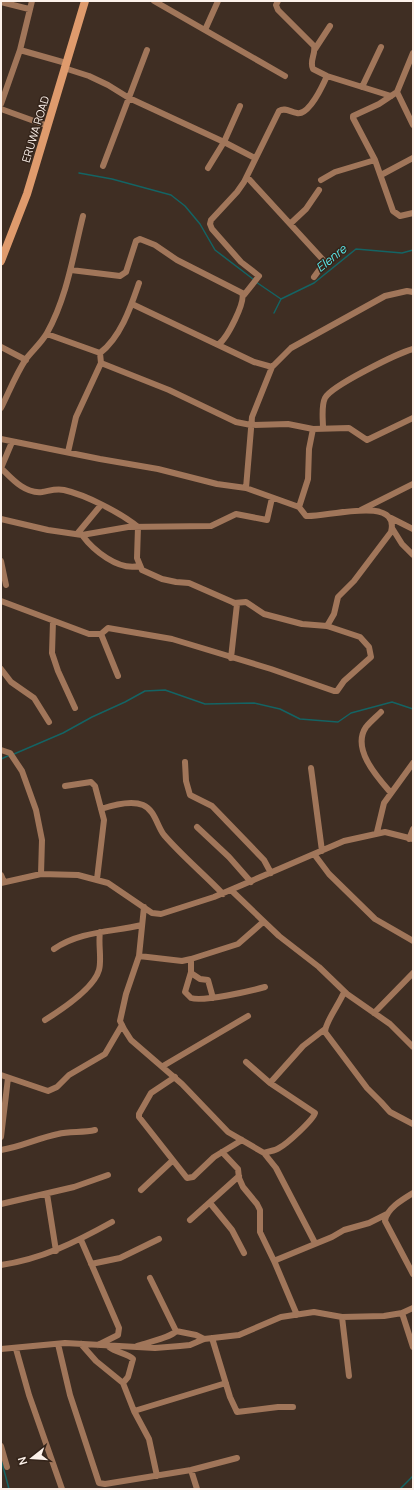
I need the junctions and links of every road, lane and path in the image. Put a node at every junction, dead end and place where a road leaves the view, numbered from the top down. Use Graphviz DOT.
graph roads {
  1 [pos="32,1"];
  2 [pos="84,1"];
  3 [pos="156,1"];
  4 [pos="218,1"];
  5 [pos="278,1"];
  6 [pos="1,2"];
  7 [pos="29,9"];
  8 [pos="330,26"];
  9 [pos="205,30"];
  10 [pos="381,47"];
  11 [pos="314,49"];
  12 [pos="20,50"];
  13 [pos="147,50"];
  14 [pos="413,53"];
  15 [pos="65,65"];
  16 [pos="285,76"];
  17 [pos="327,76"];
  18 [pos="362,87"];
  19 [pos="397,92"];
  20 [pos="391,96"];
  21 [pos="129,98"];
  22 [pos="1,104"];
  23 [pos="240,106"];
  24 [pos="1,109"];
  25 [pos="413,125"];
  26 [pos="48,126"];
  27 [pos="224,142"];
  28 [pos="255,158"];
  29 [pos="413,158"];
  30 [pos="374,160"];
  31 [pos="103,166"];
  32 [pos="208,168"];
  33 [pos="381,175"];
  34 [pos="247,177"];
  35 [pos="321,180"];
  36 [pos="319,190"];
  37 [pos="413,213"];
  38 [pos="83,216"];
  39 [pos="290,224"];
  40 [pos="1,261"];
  41 [pos="71,270"];
  42 [pos="314,277"];
  43 [pos="139,283"];
  44 [pos="413,292"];
  45 [pos="244,295"];
  46 [pos="132,304"];
  47 [pos="47,334"];
  48 [pos="219,344"];
  49 [pos="1,347"];
  50 [pos="413,349"];
  51 [pos="100,352"];
  52 [pos="26,360"];
  53 [pos="101,363"];
  54 [pos="272,367"];
  55 [pos="1,408"];
  56 [pos="413,418"];
  57 [pos="251,425"];
  58 [pos="323,428"];
  59 [pos="313,429"];
  60 [pos="1,439"];
  61 [pos="12,442"];
  62 [pos="68,452"];
  63 [pos="1,466"];
  64 [pos="413,484"];
  65 [pos="246,488"];
  66 [pos="272,498"];
  67 [pos="101,505"];
  68 [pos="299,507"];
  69 [pos="361,510"];
  70 [pos="391,518"];
  71 [pos="1,519"];
  72 [pos="138,527"];
  73 [pos="392,528"];
  74 [pos="413,529"];
  75 [pos="80,534"];
  76 [pos="413,555"];
  77 [pos="1,561"];
  78 [pos="139,566"];
  79 [pos="6,585"];
  80 [pos="1,601"];
  81 [pos="234,603"];
  82 [pos="53,621"];
  83 [pos="327,626"];
  84 [pos="101,634"];
  85 [pos="231,658"];
  86 [pos="1,669"];
  87 [pos="118,676"];
  88 [pos="75,708"];
  89 [pos="381,712"];
  90 [pos="49,722"];
  91 [pos="6,751"];
  92 [pos="185,762"];
  93 [pos="413,763"];
  94 [pos="311,768"];
  95 [pos="64,786"];
  96 [pos="391,793"];
  97 [pos="101,809"];
  98 [pos="197,827"];
  99 [pos="413,829"];
  100 [pos="377,832"];
  101 [pos="411,839"];
  102 [pos="322,851"];
  103 [pos="314,854"];
  104 [pos="271,873"];
  105 [pos="41,874"];
  106 [pos="1,875"];
  107 [pos="97,879"];
  108 [pos="251,882"];
  109 [pos="3,883"];
  110 [pos="231,890"];
  111 [pos="223,894"];
  112 [pos="144,907"];
  113 [pos="263,922"];
  114 [pos="142,925"];
  115 [pos="100,932"];
  116 [pos="413,941"];
  117 [pos="54,949"];
  118 [pos="139,956"];
  119 [pos="191,959"];
  120 [pos="413,973"];
  121 [pos="191,974"];
  122 [pos="265,987"];
  123 [pos="344,992"];
  124 [pos="213,998"];
  125 [pos="374,1013"];
  126 [pos="248,1016"];
  127 [pos="45,1020"];
  128 [pos="122,1025"];
  129 [pos="325,1029"];
  130 [pos="413,1047"];
  131 [pos="246,1062"];
  132 [pos="162,1066"];
  133 [pos="1,1075"];
  134 [pos="175,1077"];
  135 [pos="8,1078"];
  136 [pos="270,1083"];
  137 [pos="413,1124"];
  138 [pos="95,1130"];
  139 [pos="231,1134"];
  140 [pos="1,1137"];
  141 [pos="242,1140"];
  142 [pos="230,1147"];
  143 [pos="1,1150"];
  144 [pos="222,1152"];
  145 [pos="264,1154"];
  146 [pos="172,1161"];
  147 [pos="108,1175"];
  148 [pos="239,1176"];
  149 [pos="141,1190"];
  150 [pos="413,1193"];
  151 [pos="47,1194"];
  152 [pos="210,1203"];
  153 [pos="1,1204"];
  154 [pos="388,1214"];
  155 [pos="190,1220"];
  156 [pos="112,1222"];
  157 [pos="159,1239"];
  158 [pos="81,1240"];
  159 [pos="316,1243"];
  160 [pos="56,1251"];
  161 [pos="244,1252"];
  162 [pos="105,1263"];
  163 [pos="275,1263"];
  164 [pos="91,1264"];
  165 [pos="1,1265"];
  166 [pos="413,1274"];
  167 [pos="96,1277"];
  168 [pos="150,1278"];
  169 [pos="413,1308"];
  170 [pos="402,1312"];
  171 [pos="297,1315"];
  172 [pos="342,1317"];
  173 [pos="176,1331"];
  174 [pos="118,1335"];
  175 [pos="212,1338"];
  176 [pos="204,1339"];
  177 [pos="58,1344"];
  178 [pos="81,1344"];
  179 [pos="98,1345"];
  180 [pos="109,1346"];
  181 [pos="122,1347"];
  182 [pos="135,1347"];
  183 [pos="413,1347"];
  184 [pos="1,1349"];
  185 [pos="16,1349"];
  186 [pos="349,1376"];
  187 [pos="226,1382"];
  188 [pos="123,1383"];
  189 [pos="293,1407"];
  190 [pos="134,1411"];
  191 [pos="1,1446"];
  192 [pos="237,1458"];
  193 [pos="7,1468"];
  194 [pos="191,1470"];
  195 [pos="157,1476"];
  196 [pos="62,1489"];
  197 [pos="197,1489"];
  1 -- 7 [label="street"];
  2 -- 15 [label="main road, ERUWA ROAD"];
  3 -- 9 [label="street"];
  4 -- 9 [label="street"];
  5 -- 11 [label="street"];
  6 -- 7 [label="street"];
  7 -- 12 [label="street"];
  8 -- 11 [label="street"];
  9 -- 16 [label="street"];
  10 -- 18 [label="street"];
  11 -- 17 [label="street"];
  12 -- 15 [label="street"];
  12 -- 22 [label="street"];
  13 -- 21 [label="street"];
  14 -- 19 [label="street"];
  15 -- 21 [label="street"];
  15 -- 26 [label="main road, ERUWA ROAD"];
  17 -- 18 [label="street"];
  17 -- 28 [label="street"];
  18 -- 20 [label="street"];
  19 -- 20 [label="street"];
  19 -- 25 [label="street"];
  20 -- 30 [label="street"];
  21 -- 27 [label="street"];
  21 -- 31 [label="street"];
  23 -- 27 [label="street"];
  24 -- 26 [label="street"];
  26 -- 40 [label="main road, ERUWA ROAD"];
  27 -- 28 [label="street"];
  27 -- 32 [label="street"];
  28 -- 34 [label="street"];
  29 -- 33 [label="street"];
  30 -- 33 [label="street"];
  30 -- 35 [label="street"];
  33 -- 37 [label="street"];
  34 -- 39 [label="street"];
  34 -- 45 [label="street"];
  36 -- 39 [label="street"];
  38 -- 41 [label="street"];
  39 -- 42 [label="street"];
  41 -- 45 [label="street"];
  41 -- 47 [label="street"];
  43 -- 46 [label="street"];
  44 -- 54 [label="street"];
  45 -- 48 [label="street"];
  46 -- 48 [label="street"];
  46 -- 51 [label="street"];
  47 -- 51 [label="street"];
  47 -- 52 [label="street"];
  48 -- 54 [label="street"];
  49 -- 52 [label="street"];
  50 -- 58 [label="street"];
  51 -- 53 [label="street"];
  52 -- 55 [label="street"];
  53 -- 57 [label="street"];
  53 -- 62 [label="street"];
  54 -- 57 [label="street"];
  56 -- 58 [label="street"];
  57 -- 59 [label="street"];
  57 -- 65 [label="street"];
  58 -- 59 [label="street"];
  59 -- 68 [label="street"];
  60 -- 61 [label="street"];
  61 -- 62 [label="street"];
  61 -- 63 [label="street"];
  62 -- 65 [label="street"];
  63 -- 67 [label="street"];
  64 -- 69 [label="street"];
  65 -- 66 [label="street"];
  66 -- 68 [label="street"];
  66 -- 72 [label="street"];
  67 -- 72 [label="street"];
  67 -- 75 [label="street"];
  68 -- 69 [label="street"];
  69 -- 70 [label="street"];
  70 -- 73 [label="street"];
  70 -- 74 [label="street"];
  71 -- 75 [label="street"];
  72 -- 75 [label="street"];
  72 -- 78 [label="street"];
  73 -- 76 [label="street"];
  73 -- 83 [label="street"];
  75 -- 78 [label="street"];
  77 -- 79 [label="street"];
  78 -- 81 [label="street"];
  80 -- 82 [label="street"];
  81 -- 83 [label="street"];
  81 -- 85 [label="street"];
  82 -- 84 [label="street"];
  82 -- 88 [label="street"];
  83 -- 85 [label="street"];
  84 -- 85 [label="street"];
  84 -- 87 [label="street"];
  86 -- 90 [label="street"];
  89 -- 96 [label="street"];
  91 -- 105 [label="street"];
  92 -- 104 [label="street"];
  93 -- 96 [label="street"];
  94 -- 102 [label="street"];
  95 -- 97 [label="street"];
  96 -- 100 [label="street"];
  97 -- 107 [label="street"];
  97 -- 111 [label="street"];
  98 -- 108 [label="street"];
  99 -- 101 [label="street"];
  100 -- 101 [label="street"];
  100 -- 102 [label="street"];
  102 -- 103 [label="street"];
  103 -- 104 [label="street"];
  103 -- 116 [label="street"];
  104 -- 108 [label="street"];
  105 -- 107 [label="street"];
  105 -- 109 [label="street"];
  106 -- 109 [label="street"];
  107 -- 112 [label="street"];
  108 -- 110 [label="street"];
  110 -- 111 [label="street"];
  110 -- 113 [label="street"];
  111 -- 112 [label="street"];
  112 -- 114 [label="street"];
  113 -- 119 [label="street"];
  113 -- 123 [label="street"];
  114 -- 115 [label="street"];
  114 -- 118 [label="street"];
  115 -- 117 [label="street"];
  115 -- 127 [label="street"];
  118 -- 119 [label="street"];
  118 -- 128 [label="street"];
  119 -- 121 [label="street"];
  120 -- 125 [label="street"];
  121 -- 124 [label="street"];
  121 -- 124 [label="street"];
  122 -- 124 [label="street"];
  123 -- 125 [label="street"];
  123 -- 129 [label="street"];
  125 -- 130 [label="street"];
  126 -- 132 [label="street"];
  128 -- 132 [label="street"];
  128 -- 135 [label="street"];
  129 -- 136 [label="street"];
  129 -- 137 [label="street"];
  131 -- 136 [label="street"];
  132 -- 134 [label="street"];
  133 -- 135 [label="street"];
  134 -- 139 [label="street"];
  134 -- 146 [label="street"];
  135 -- 140 [label="street"];
  136 -- 145 [label="street"];
  138 -- 143 [label="street"];
  139 -- 141 [label="street"];
  139 -- 142 [label="street"];
  141 -- 142 [label="street"];
  141 -- 145 [label="street"];
  142 -- 144 [label="street"];
  144 -- 146 [label="street"];
  144 -- 148 [label="street"];
  145 -- 159 [label="street"];
  146 -- 149 [label="street"];
  147 -- 151 [label="street"];
  148 -- 152 [label="street"];
  148 -- 163 [label="street"];
  150 -- 154 [label="street"];
  151 -- 153 [label="street"];
  151 -- 160 [label="street"];
  152 -- 155 [label="street"];
  152 -- 161 [label="street"];
  154 -- 159 [label="street"];
  154 -- 166 [label="street"];
  156 -- 158 [label="street"];
  157 -- 162 [label="street"];
  158 -- 160 [label="street"];
  158 -- 164 [label="street"];
  159 -- 163 [label="street"];
  160 -- 165 [label="street"];
  162 -- 164 [label="street"];
  162 -- 167 [label="street"];
  163 -- 171 [label="street"];
  164 -- 167 [label="street"];
  167 -- 174 [label="street"];
  168 -- 173 [label="street"];
  169 -- 170 [label="street"];
  170 -- 172 [label="street"];
  170 -- 183 [label="street"];
  171 -- 172 [label="street"];
  171 -- 175 [label="street"];
  172 -- 186 [label="street"];
  173 -- 176 [label="street"];
  173 -- 182 [label="street"];
  174 -- 179 [label="street"];
  174 -- 181 [label="street"];
  175 -- 176 [label="street"];
  175 -- 187 [label="street"];
  176 -- 182 [label="street"];
  177 -- 178 [label="street"];
  177 -- 185 [label="street"];
  177 -- 195 [label="street"];
  178 -- 179 [label="street"];
  178 -- 188 [label="street"];
  179 -- 180 [label="street"];
  180 -- 181 [label="street"];
  180 -- 188 [label="street"];
  181 -- 182 [label="street"];
  184 -- 185 [label="street"];
  185 -- 196 [label="street"];
  187 -- 189 [label="street"];
  187 -- 190 [label="street"];
  188 -- 190 [label="street"];
  190 -- 195 [label="street"];
  191 -- 193 [label="street"];
  192 -- 194 [label="street"];
  194 -- 195 [label="street"];
  194 -- 197 [label="street"];
}
